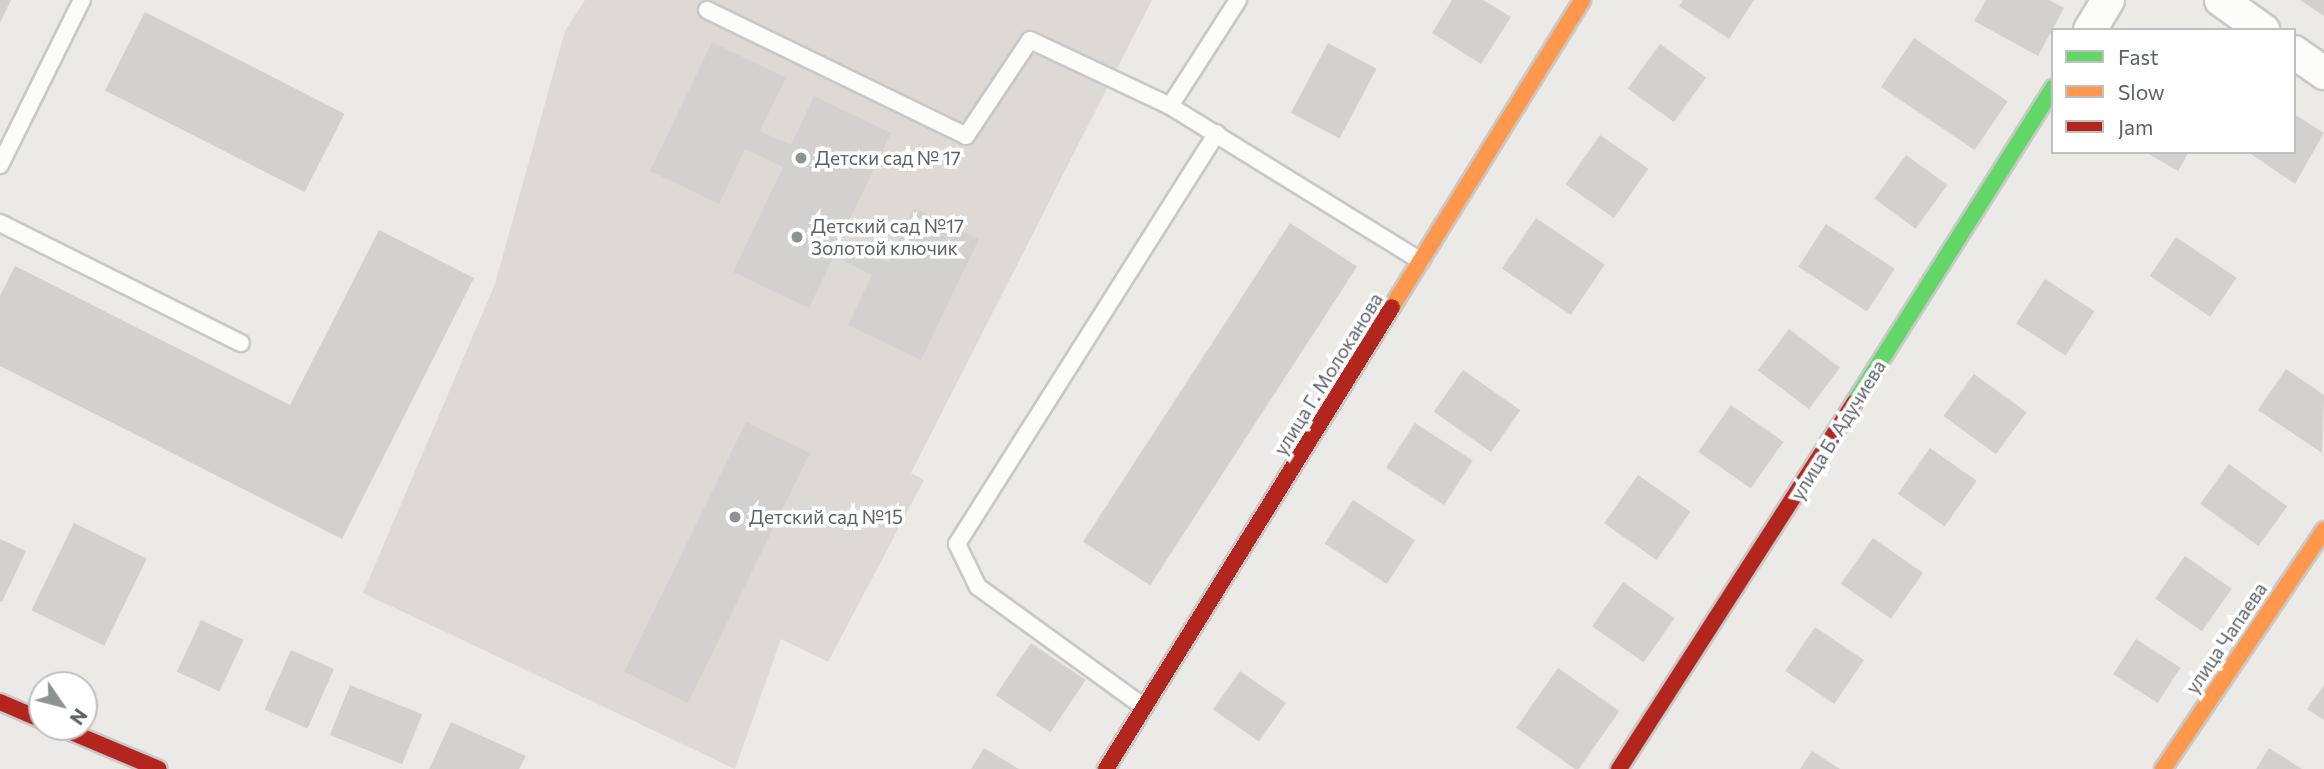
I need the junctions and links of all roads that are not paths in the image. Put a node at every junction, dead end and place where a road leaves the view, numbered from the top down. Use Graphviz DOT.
graph roads {
  1 [pos="82,0"];
  2 [pos="1238,0"];
  3 [pos="1582,0"];
  4 [pos="2108,0"];
  5 [pos="2221,0"];
  6 [pos="707,10"];
  7 [pos="2091,28"];
  8 [pos="2260,28"];
  9 [pos="2296,53"];
  10 [pos="2324,73"];
  11 [pos="2051,91"];
  12 [pos="1170,106"];
  13 [pos="1217,133"];
  14 [pos="0,165"];
  15 [pos="0,223"];
  16 [pos="1423,262"];
  17 [pos="241,343"];
  18 [pos="2324,530"];
  19 [pos="0,702"];
  20 [pos="1144,707"];
  21 [pos="28,714"];
  22 [pos="92,741"];
  23 [pos="159,769"];
  24 [pos="1106,769"];
  25 [pos="1619,769"];
  26 [pos="2163,769"];
  1 -- 14 [label="lane"];
  2 -- 12 [label="lane"];
  3 -- 16 [label="street, улица Г. Молоканова"];
  4 -- 7 [label="street"];
  5 -- 8 [label="street"];
  6 -- 12 [label="lane"];
  9 -- 10 [label="street"];
  11 -- 25 [label="street, улица Б. Адучиева"];
  12 -- 13 [label="lane"];
  13 -- 16 [label="lane"];
  13 -- 20 [label="lane"];
  15 -- 17 [label="lane"];
  16 -- 20 [label="street, улица Г. Молоканова"];
  18 -- 26 [label="street, улица Чапаева"];
  19 -- 21 [label="street"];
  20 -- 24 [label="street, улица Г. Молоканова"];
  22 -- 23 [label="street"];
}
